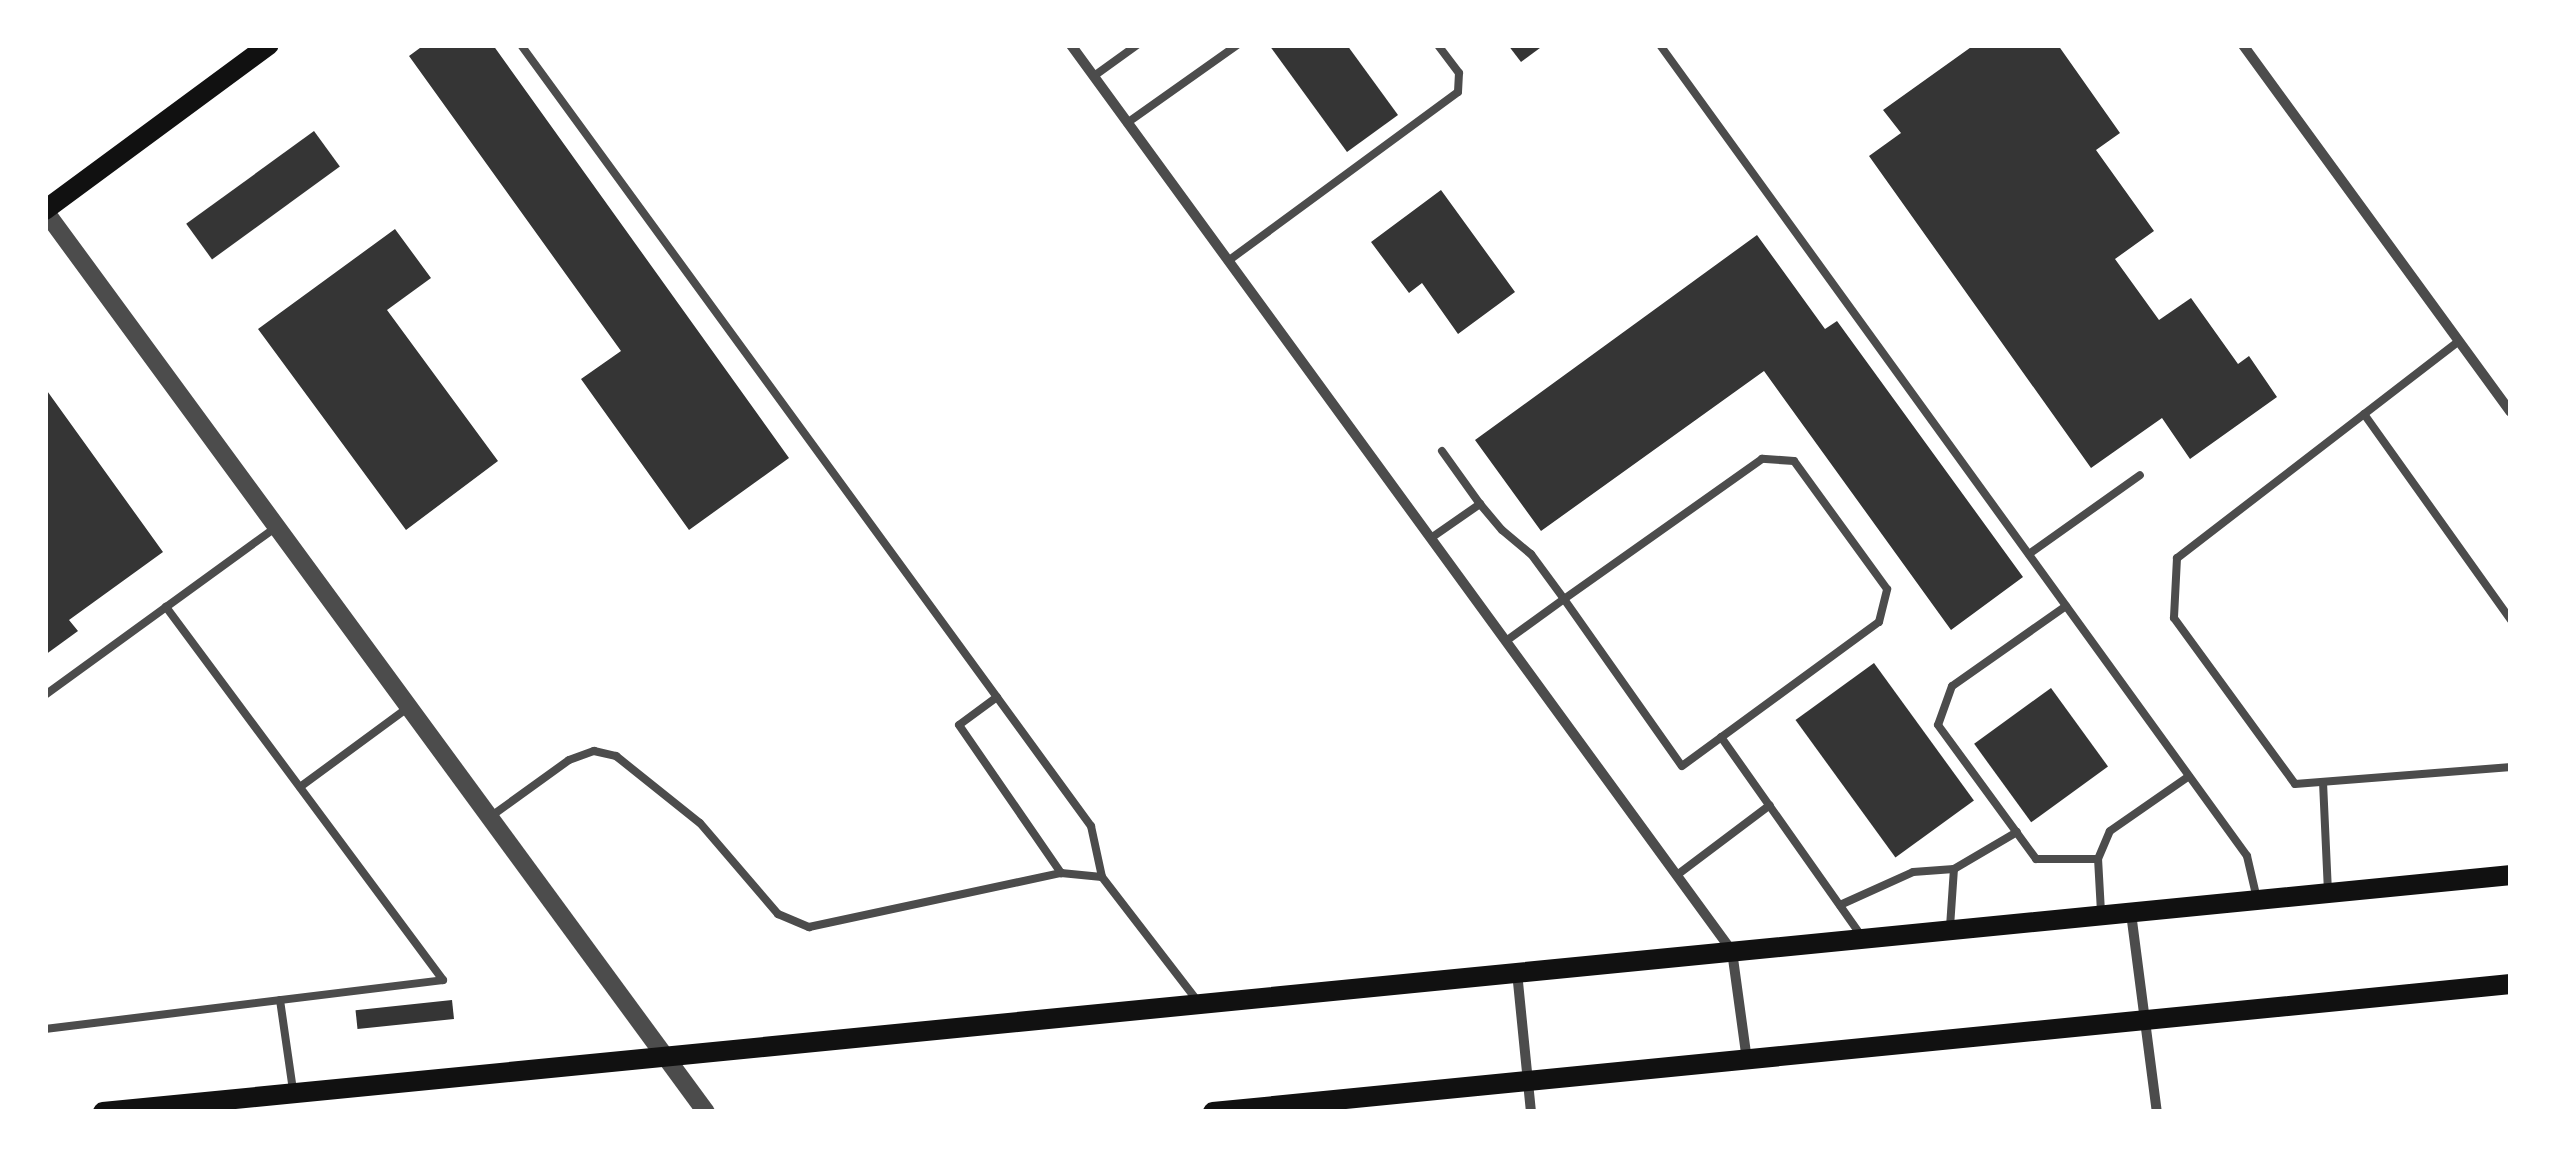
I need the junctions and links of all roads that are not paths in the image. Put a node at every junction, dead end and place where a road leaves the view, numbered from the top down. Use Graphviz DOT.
graph roads {
  1 [pos="269,45"];
  2 [pos="522,45"];
  3 [pos="1071,45"];
  4 [pos="1137,45"];
  5 [pos="1237,45"];
  6 [pos="1438,45"];
  7 [pos="1660,45"];
  8 [pos="2243,45"];
  9 [pos="1094,76"];
  10 [pos="1127,123"];
  11 [pos="45,210"];
  12 [pos="1228,261"];
  13 [pos="2459,341"];
  14 [pos="2511,412"];
  15 [pos="2364,414"];
  16 [pos="1442,451"];
  17 [pos="2140,475"];
  18 [pos="1480,504"];
  19 [pos="276,527"];
  20 [pos="1431,538"];
  21 [pos="2029,554"];
  22 [pos="1564,599"];
  23 [pos="2066,606"];
  24 [pos="166,607"];
  25 [pos="2511,620"];
  26 [pos="1506,641"];
  27 [pos="45,695"];
  28 [pos="997,697"];
  29 [pos="409,707"];
  30 [pos="1721,737"];
  31 [pos="2511,767"];
  32 [pos="2190,776"];
  33 [pos="2323,782"];
  34 [pos="300,787"];
  35 [pos="1770,806"];
  36 [pos="490,817"];
  37 [pos="2016,832"];
  38 [pos="2098,860"];
  39 [pos="1954,869"];
  40 [pos="1062,873"];
  41 [pos="1677,875"];
  42 [pos="2511,875"];
  43 [pos="1102,877"];
  44 [pos="2328,893"];
  45 [pos="2257,900"];
  46 [pos="1840,905"];
  47 [pos="2130,913"];
  48 [pos="2101,916"];
  49 [pos="1950,930"];
  50 [pos="1864,939"];
  51 [pos="1732,952"];
  52 [pos="1517,971"];
  53 [pos="2511,984"];
  54 [pos="280,1000"];
  55 [pos="1199,1003"];
  56 [pos="2143,1021"];
  57 [pos="45,1030"];
  58 [pos="664,1056"];
  59 [pos="1746,1060"];
  60 [pos="1528,1083"];
  61 [pos="293,1093"];
  62 [pos="102,1112"];
  63 [pos="706,1112"];
  64 [pos="1215,1112"];
  65 [pos="1531,1112"];
  66 [pos="2157,1112"];
  1 -- 11 [label="main road"];
  2 -- 28 [label="lane"];
  3 -- 9 [label="street"];
  4 -- 9 [label="lane"];
  5 -- 10 [label="lane"];
  6 -- 12 [label="lane"];
  7 -- 21 [label="lane"];
  8 -- 13 [label="street"];
  9 -- 10 [label="street"];
  10 -- 12 [label="street"];
  11 -- 19 [label="street"];
  12 -- 20 [label="street"];
  13 -- 14 [label="street"];
  13 -- 15 [label="lane"];
  15 -- 25 [label="lane"];
  15 -- 33 [label="lane"];
  16 -- 18 [label="lane"];
  17 -- 21 [label="lane"];
  18 -- 20 [label="lane"];
  18 -- 22 [label="lane"];
  19 -- 24 [label="lane"];
  19 -- 29 [label="street"];
  20 -- 26 [label="street"];
  21 -- 23 [label="lane"];
  22 -- 26 [label="lane"];
  22 -- 30 [label="lane"];
  22 -- 30 [label="lane"];
  23 -- 32 [label="lane"];
  23 -- 37 [label="lane"];
  24 -- 27 [label="lane"];
  24 -- 34 [label="lane"];
  26 -- 41 [label="street"];
  28 -- 40 [label="lane"];
  28 -- 43 [label="lane"];
  29 -- 34 [label="lane"];
  29 -- 36 [label="street"];
  30 -- 35 [label="lane"];
  31 -- 33 [label="lane"];
  32 -- 38 [label="lane"];
  32 -- 45 [label="lane"];
  33 -- 44 [label="lane"];
  34 -- 54 [label="lane"];
  35 -- 41 [label="lane"];
  35 -- 46 [label="lane"];
  36 -- 40 [label="lane"];
  36 -- 58 [label="street"];
  37 -- 38 [label="lane"];
  37 -- 39 [label="lane"];
  38 -- 48 [label="lane"];
  39 -- 46 [label="lane"];
  39 -- 49 [label="lane"];
  40 -- 43 [label="lane"];
  41 -- 51 [label="street"];
  42 -- 44 [label="main road"];
  43 -- 55 [label="lane"];
  44 -- 45 [label="main road"];
  45 -- 47 [label="main road"];
  46 -- 50 [label="lane"];
  47 -- 48 [label="main road"];
  47 -- 56 [label="street"];
  48 -- 49 [label="main road"];
  49 -- 50 [label="main road"];
  50 -- 51 [label="main road"];
  51 -- 52 [label="main road"];
  51 -- 59 [label="street"];
  52 -- 55 [label="main road"];
  52 -- 60 [label="street"];
  53 -- 56 [label="main road"];
  54 -- 57 [label="lane"];
  54 -- 61 [label="lane"];
  55 -- 58 [label="main road"];
  56 -- 59 [label="main road"];
  56 -- 66 [label="street"];
  58 -- 61 [label="main road"];
  58 -- 63 [label="street"];
  59 -- 60 [label="main road"];
  60 -- 64 [label="main road"];
  60 -- 65 [label="street"];
  61 -- 62 [label="main road"];
}
